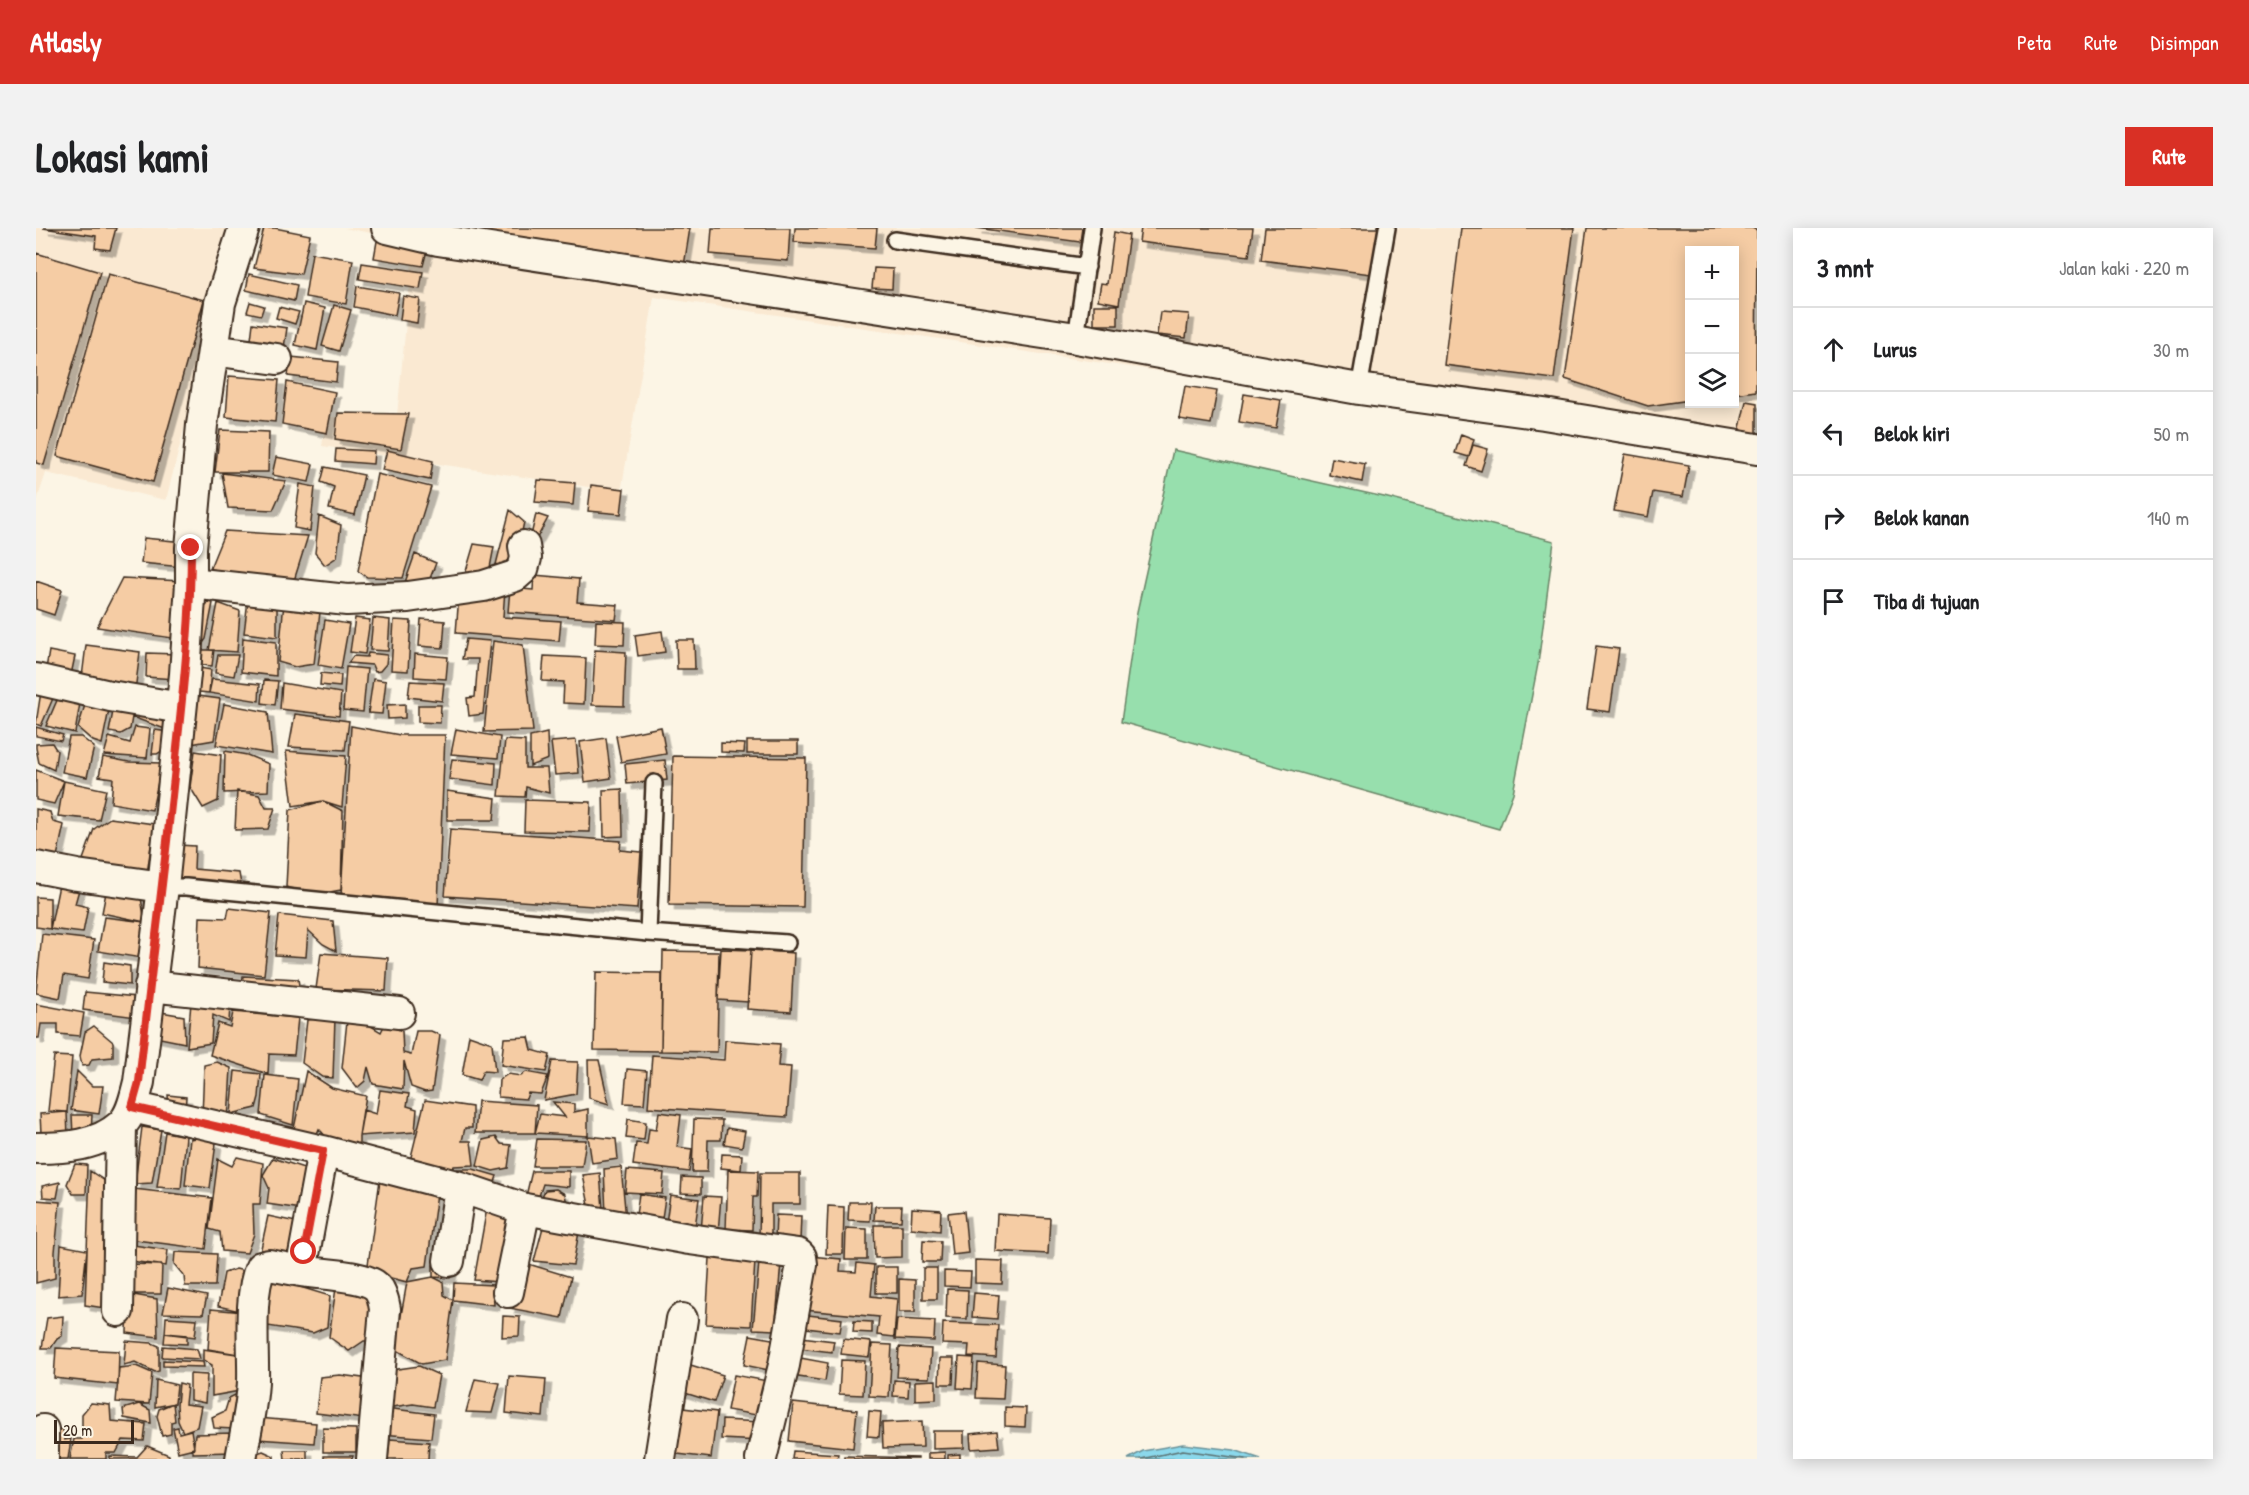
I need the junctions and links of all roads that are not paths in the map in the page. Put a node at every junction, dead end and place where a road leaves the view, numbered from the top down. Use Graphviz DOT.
graph roads {
  1 [pos="244,228"];
  2 [pos="387,228"];
  3 [pos="1092,228"];
  4 [pos="1387,228"];
  5 [pos="895,240"];
  6 [pos="1086,267"];
  7 [pos="1076,338"];
  8 [pos="213,350"];
  9 [pos="277,359"];
  10 [pos="1359,389"];
  11 [pos="1757,449"];
  12 [pos="524,546"];
  13 [pos="191,583"];
  14 [pos="36,679"];
  15 [pos="181,708"];
  16 [pos="654,783"];
  17 [pos="36,867"];
  18 [pos="163,887"];
  19 [pos="648,933"];
  20 [pos="787,943"];
  21 [pos="150,986"];
  22 [pos="399,1013"];
  23 [pos="127,1116"];
  24 [pos="36,1148"];
  25 [pos="323,1151"];
  26 [pos="460,1187"];
  27 [pos="525,1209"];
  28 [pos="449,1261"];
  29 [pos="301,1271"];
  30 [pos="508,1292"];
  31 [pos="118,1311"];
  32 [pos="682,1319"];
  33 [pos="241,1459"];
  34 [pos="372,1459"];
  35 [pos="660,1459"];
  36 [pos="761,1459"];
  1 -- 8 [label="street"];
  2 -- 7 [label="street"];
  3 -- 6 [label="lane"];
  4 -- 10 [label="lane"];
  5 -- 6 [label="lane"];
  6 -- 7 [label="lane"];
  7 -- 10 [label="street"];
  8 -- 9 [label="street"];
  8 -- 13 [label="street"];
  10 -- 11 [label="street"];
  12 -- 13 [label="street"];
  13 -- 15 [label="street"];
  14 -- 15 [label="street"];
  15 -- 18 [label="street"];
  16 -- 19 [label="lane"];
  17 -- 18 [label="street"];
  18 -- 19 [label="lane"];
  18 -- 21 [label="street"];
  19 -- 20 [label="lane"];
  21 -- 22 [label="street"];
  21 -- 23 [label="street"];
  23 -- 24 [label="street"];
  23 -- 25 [label="street"];
  23 -- 31 [label="street"];
  25 -- 26 [label="street"];
  25 -- 29 [label="street"];
  26 -- 27 [label="street"];
  26 -- 28 [label="street"];
  27 -- 30 [label="street"];
  27 -- 36 [label="street"];
  29 -- 33 [label="street"];
  29 -- 34 [label="street"];
  32 -- 35 [label="street"];
}
